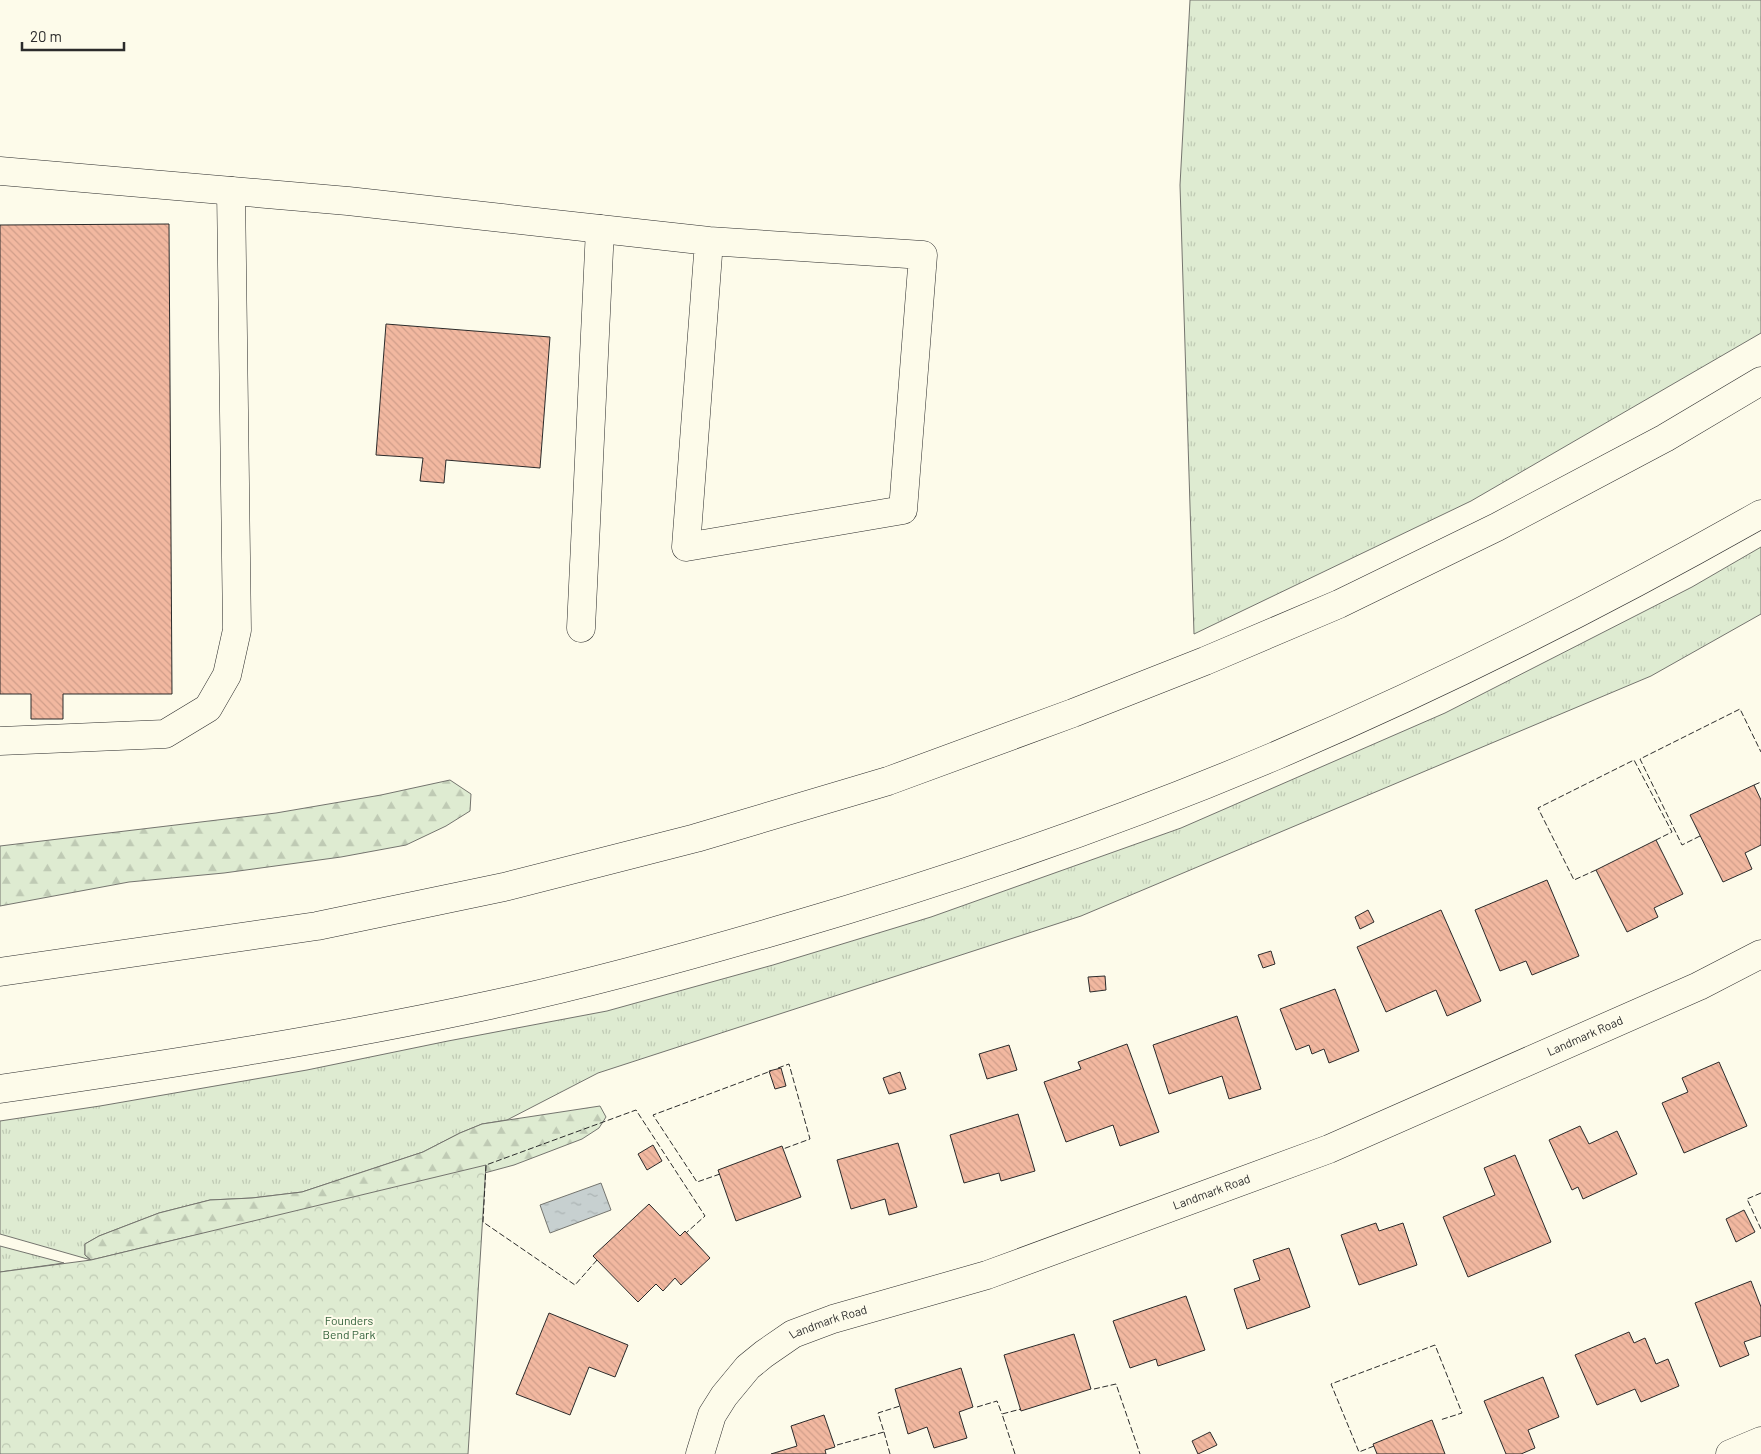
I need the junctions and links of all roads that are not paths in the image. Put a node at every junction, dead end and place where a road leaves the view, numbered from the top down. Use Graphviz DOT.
graph roads {
  1 [pos="0,171"];
  2 [pos="230,191"];
  3 [pos="600,229"];
  4 [pos="709,241"];
  5 [pos="1761,381"];
  6 [pos="1761,514"];
  7 [pos="581,628"];
  8 [pos="0,741"];
  9 [pos="1761,954"];
  10 [pos="0,972"];
  11 [pos="0,1089"];
  12 [pos="1761,1441"];
  13 [pos="700,1454"];
  14 [pos="1730,1454"];
  1 -- 2 [label="main road"];
  2 -- 3 [label="main road"];
  2 -- 8 [label="main road"];
  3 -- 4 [label="main road"];
  3 -- 7 [label="main road"];
  4 -- 4 [label="main road"];
  5 -- 10 [label="main road"];
  6 -- 11 [label="main road"];
  9 -- 13 [label="main road, Landmark Road"];
  12 -- 14 [label="main road"];
}
